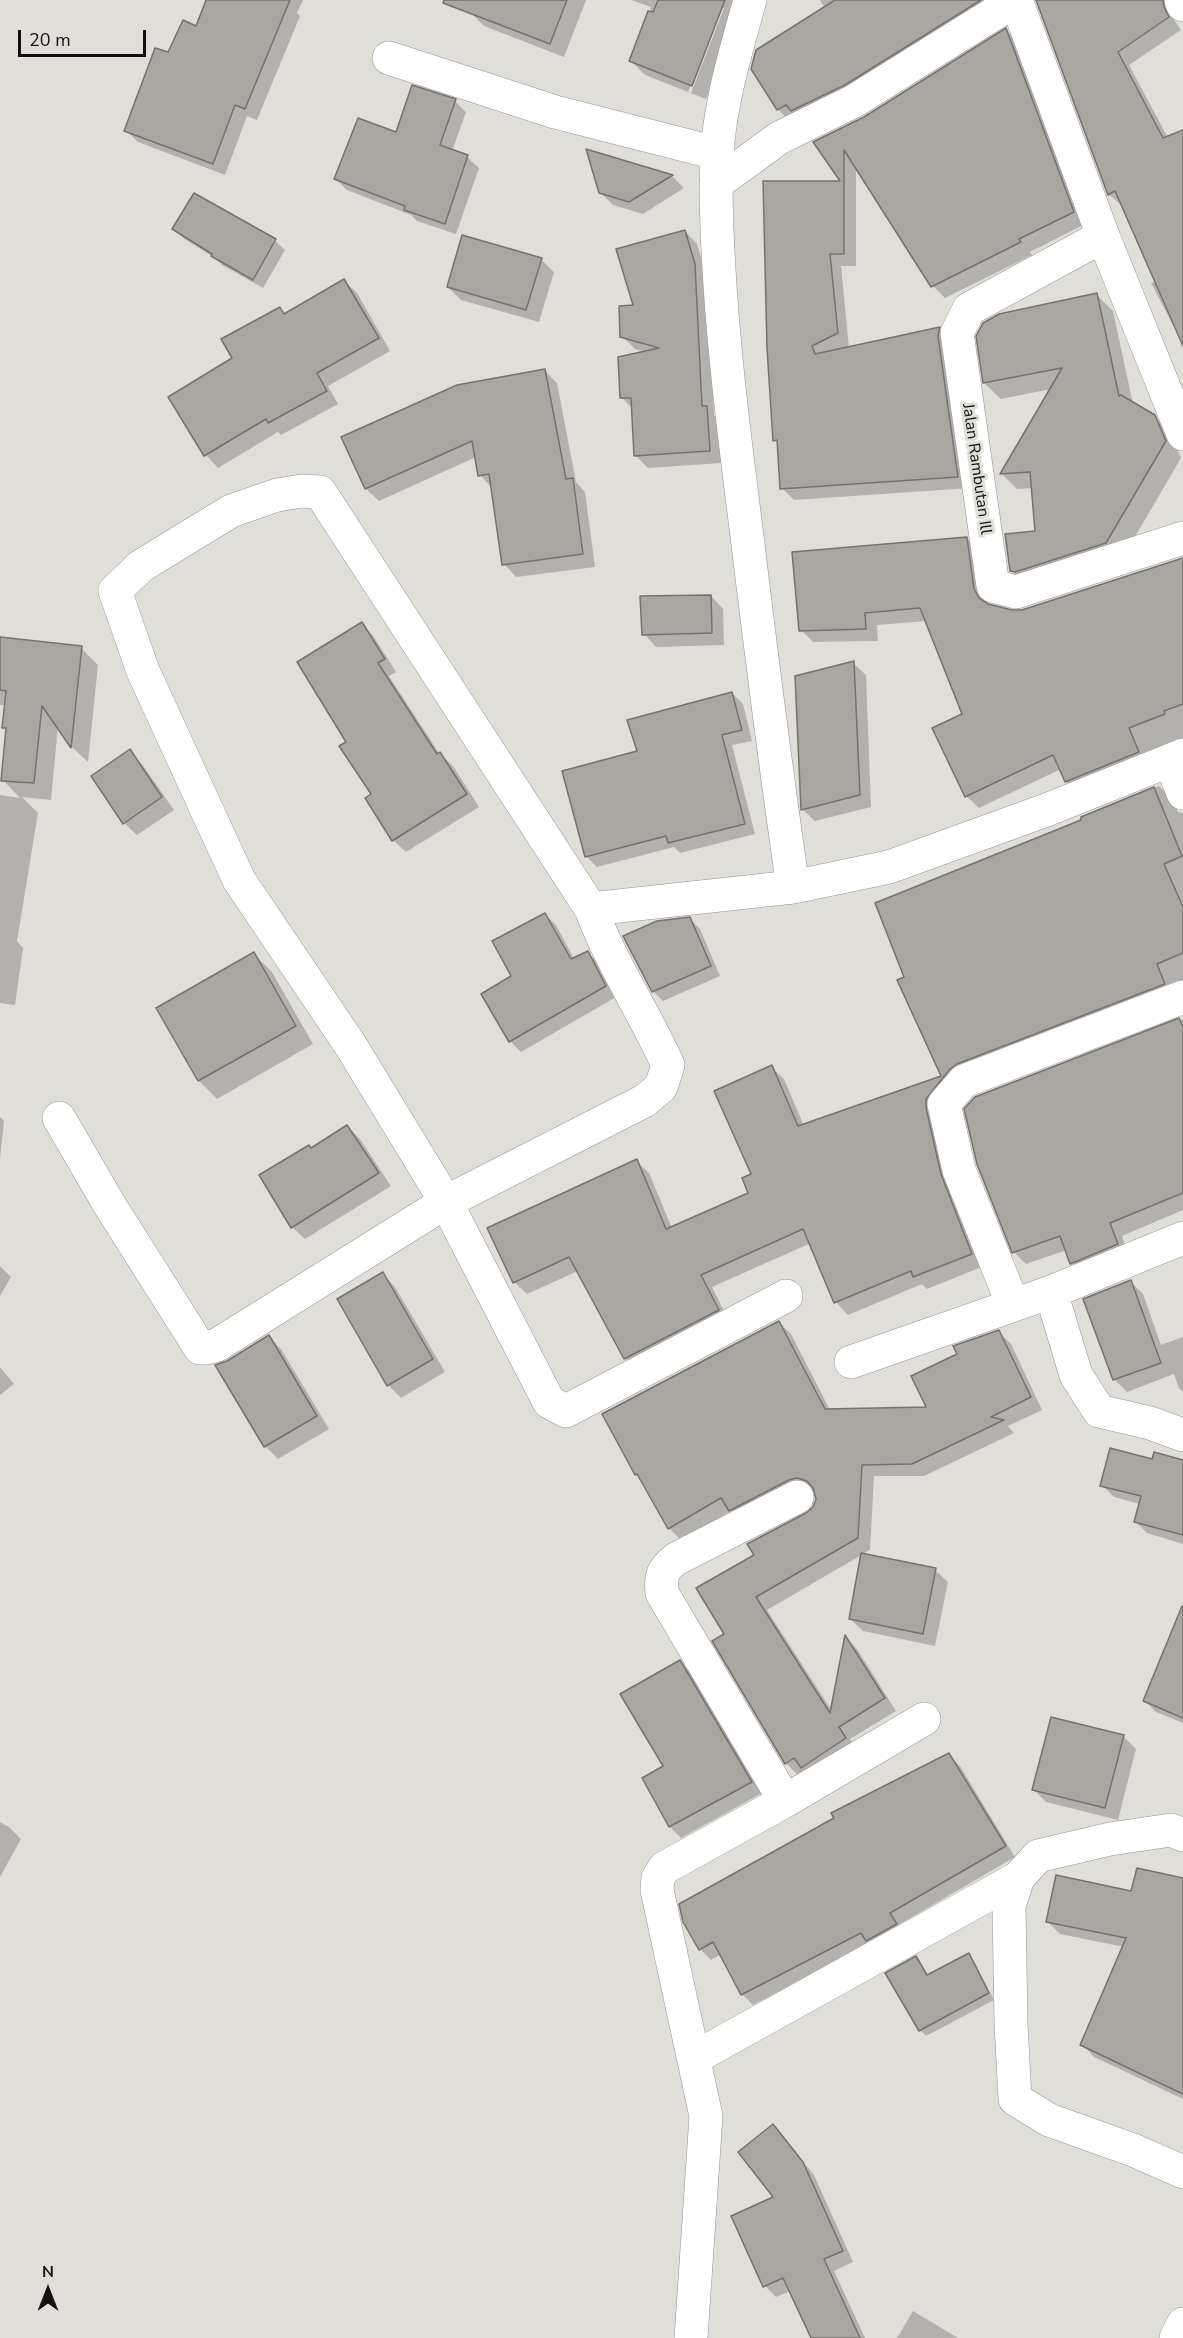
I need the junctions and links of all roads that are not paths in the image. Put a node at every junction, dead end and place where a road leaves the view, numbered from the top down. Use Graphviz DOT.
graph roads {
  1 [pos="750,0"];
  2 [pos="1016,0"];
  3 [pos="1181,0"];
  4 [pos="1183,5"];
  5 [pos="389,58"];
  6 [pos="716,168"];
  7 [pos="1103,236"];
  8 [pos="1183,434"];
  9 [pos="1183,538"];
  10 [pos="1177,757"];
  11 [pos="1183,793"];
  12 [pos="793,886"];
  13 [pos="591,909"];
  14 [pos="1183,997"];
  15 [pos="58,1118"];
  16 [pos="446,1202"];
  17 [pos="1183,1238"];
  18 [pos="1051,1292"];
  19 [pos="786,1296"];
  20 [pos="1013,1305"];
  21 [pos="851,1362"];
  22 [pos="1183,1435"];
  23 [pos="797,1497"];
  24 [pos="924,1719"];
  25 [pos="785,1801"];
  26 [pos="1183,1835"];
  27 [pos="1018,1878"];
  28 [pos="694,2058"];
  29 [pos="1183,2172"];
  30 [pos="1183,2324"];
  31 [pos="691,2338"];
  32 [pos="1176,2338"];
  1 -- 6 [label="street"];
  2 -- 6 [label="street"];
  2 -- 7 [label="street"];
  3 -- 4 [label="street"];
  5 -- 6 [label="street"];
  6 -- 12 [label="street"];
  7 -- 8 [label="street"];
  7 -- 9 [label="street, Jalan Rambutan Ill"];
  10 -- 11 [label="street"];
  10 -- 12 [label="street"];
  12 -- 13 [label="street"];
  13 -- 16 [label="street"];
  13 -- 16 [label="street"];
  14 -- 20 [label="street"];
  15 -- 16 [label="street"];
  16 -- 19 [label="street"];
  17 -- 18 [label="street"];
  18 -- 20 [label="street"];
  18 -- 22 [label="street"];
  20 -- 21 [label="street"];
  23 -- 25 [label="street"];
  24 -- 25 [label="street"];
  25 -- 28 [label="street"];
  26 -- 27 [label="street"];
  27 -- 28 [label="street"];
  27 -- 29 [label="street"];
  28 -- 31 [label="street"];
  30 -- 32 [label="street"];
}
